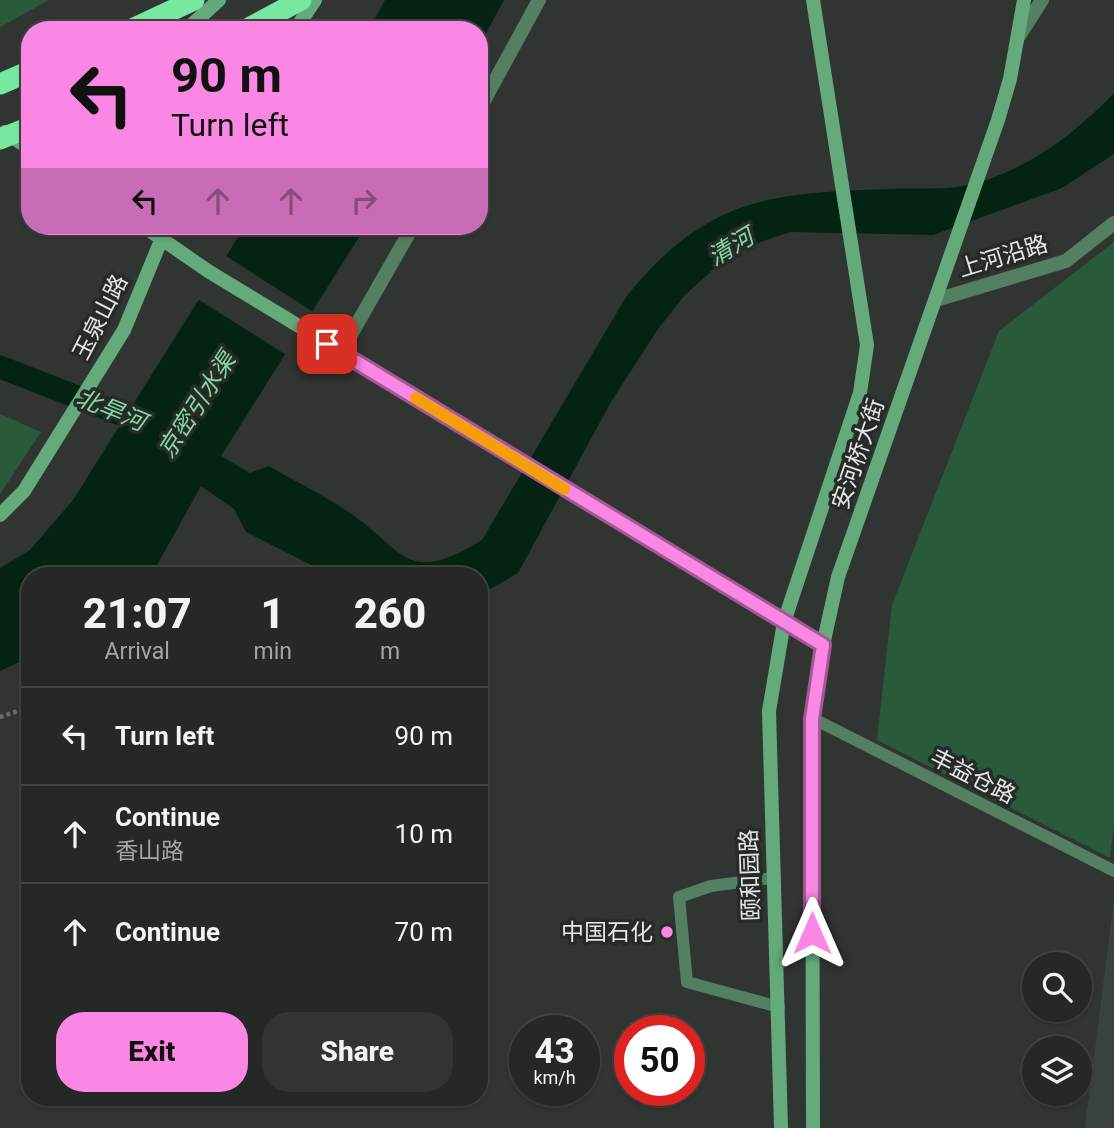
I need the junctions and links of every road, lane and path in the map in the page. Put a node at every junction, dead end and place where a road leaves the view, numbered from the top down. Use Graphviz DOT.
graph roads {
  1 [pos="194,0"];
  2 [pos="219,0"];
  3 [pos="301,0"];
  4 [pos="315,0"];
  5 [pos="539,0"];
  6 [pos="813,0"];
  7 [pos="1024,0"];
  8 [pos="1042,0"];
  9 [pos="149,21"];
  10 [pos="196,21"];
  11 [pos="262,21"];
  12 [pos="301,21"];
  13 [pos="1019,36"];
  14 [pos="21,75"];
  15 [pos="0,84"];
  16 [pos="488,93"];
  17 [pos="0,129"];
  18 [pos="21,131"];
  19 [pos="0,139"];
  20 [pos="21,143"];
  21 [pos="1114,223"];
  22 [pos="163,235"];
  23 [pos="167,235"];
  24 [pos="408,235"];
  25 [pos="936,300"];
  26 [pos="341,352"];
  27 [pos="0,515"];
  28 [pos="784,622"];
  29 [pos="823,645"];
  30 [pos="21,710"];
  31 [pos="0,717"];
  32 [pos="812,719"];
  33 [pos="1114,871"];
  34 [pos="772,878"];
  35 [pos="779,1007"];
  36 [pos="781,1128"];
  37 [pos="813,1128"];
  1 -- 9 [label="highway"];
  2 -- 10 [label="main road"];
  3 -- 11 [label="highway"];
  4 -- 12 [label="main road"];
  5 -- 16 [label="street"];
  6 -- 28 [label="main road, 安河桥大街"];
  7 -- 13 [label="main road"];
  8 -- 13 [label="street"];
  13 -- 25 [label="main road, 安河桥大街"];
  14 -- 15 [label="highway"];
  17 -- 20 [label="main road"];
  18 -- 19 [label="highway, bridge"];
  21 -- 25 [label="street, 上河沿路"];
  22 -- 27 [label="main road, 玉泉山路"];
  23 -- 26 [label="main road"];
  24 -- 26 [label="street"];
  25 -- 29 [label="main road, 安河桥大街"];
  26 -- 28 [label="main road, bridge"];
  28 -- 29 [label="main road"];
  28 -- 34 [label="main road, 颐和园路"];
  29 -- 32 [label="main road"];
  30 -- 31 [label="path"];
  32 -- 33 [label="lane, 丰益仓路"];
  32 -- 37 [label="main road"];
  34 -- 35 [label="main road, 颐和园路"];
  34 -- 35 [label="lane"];
  35 -- 36 [label="main road, 颐和园路"];
}
